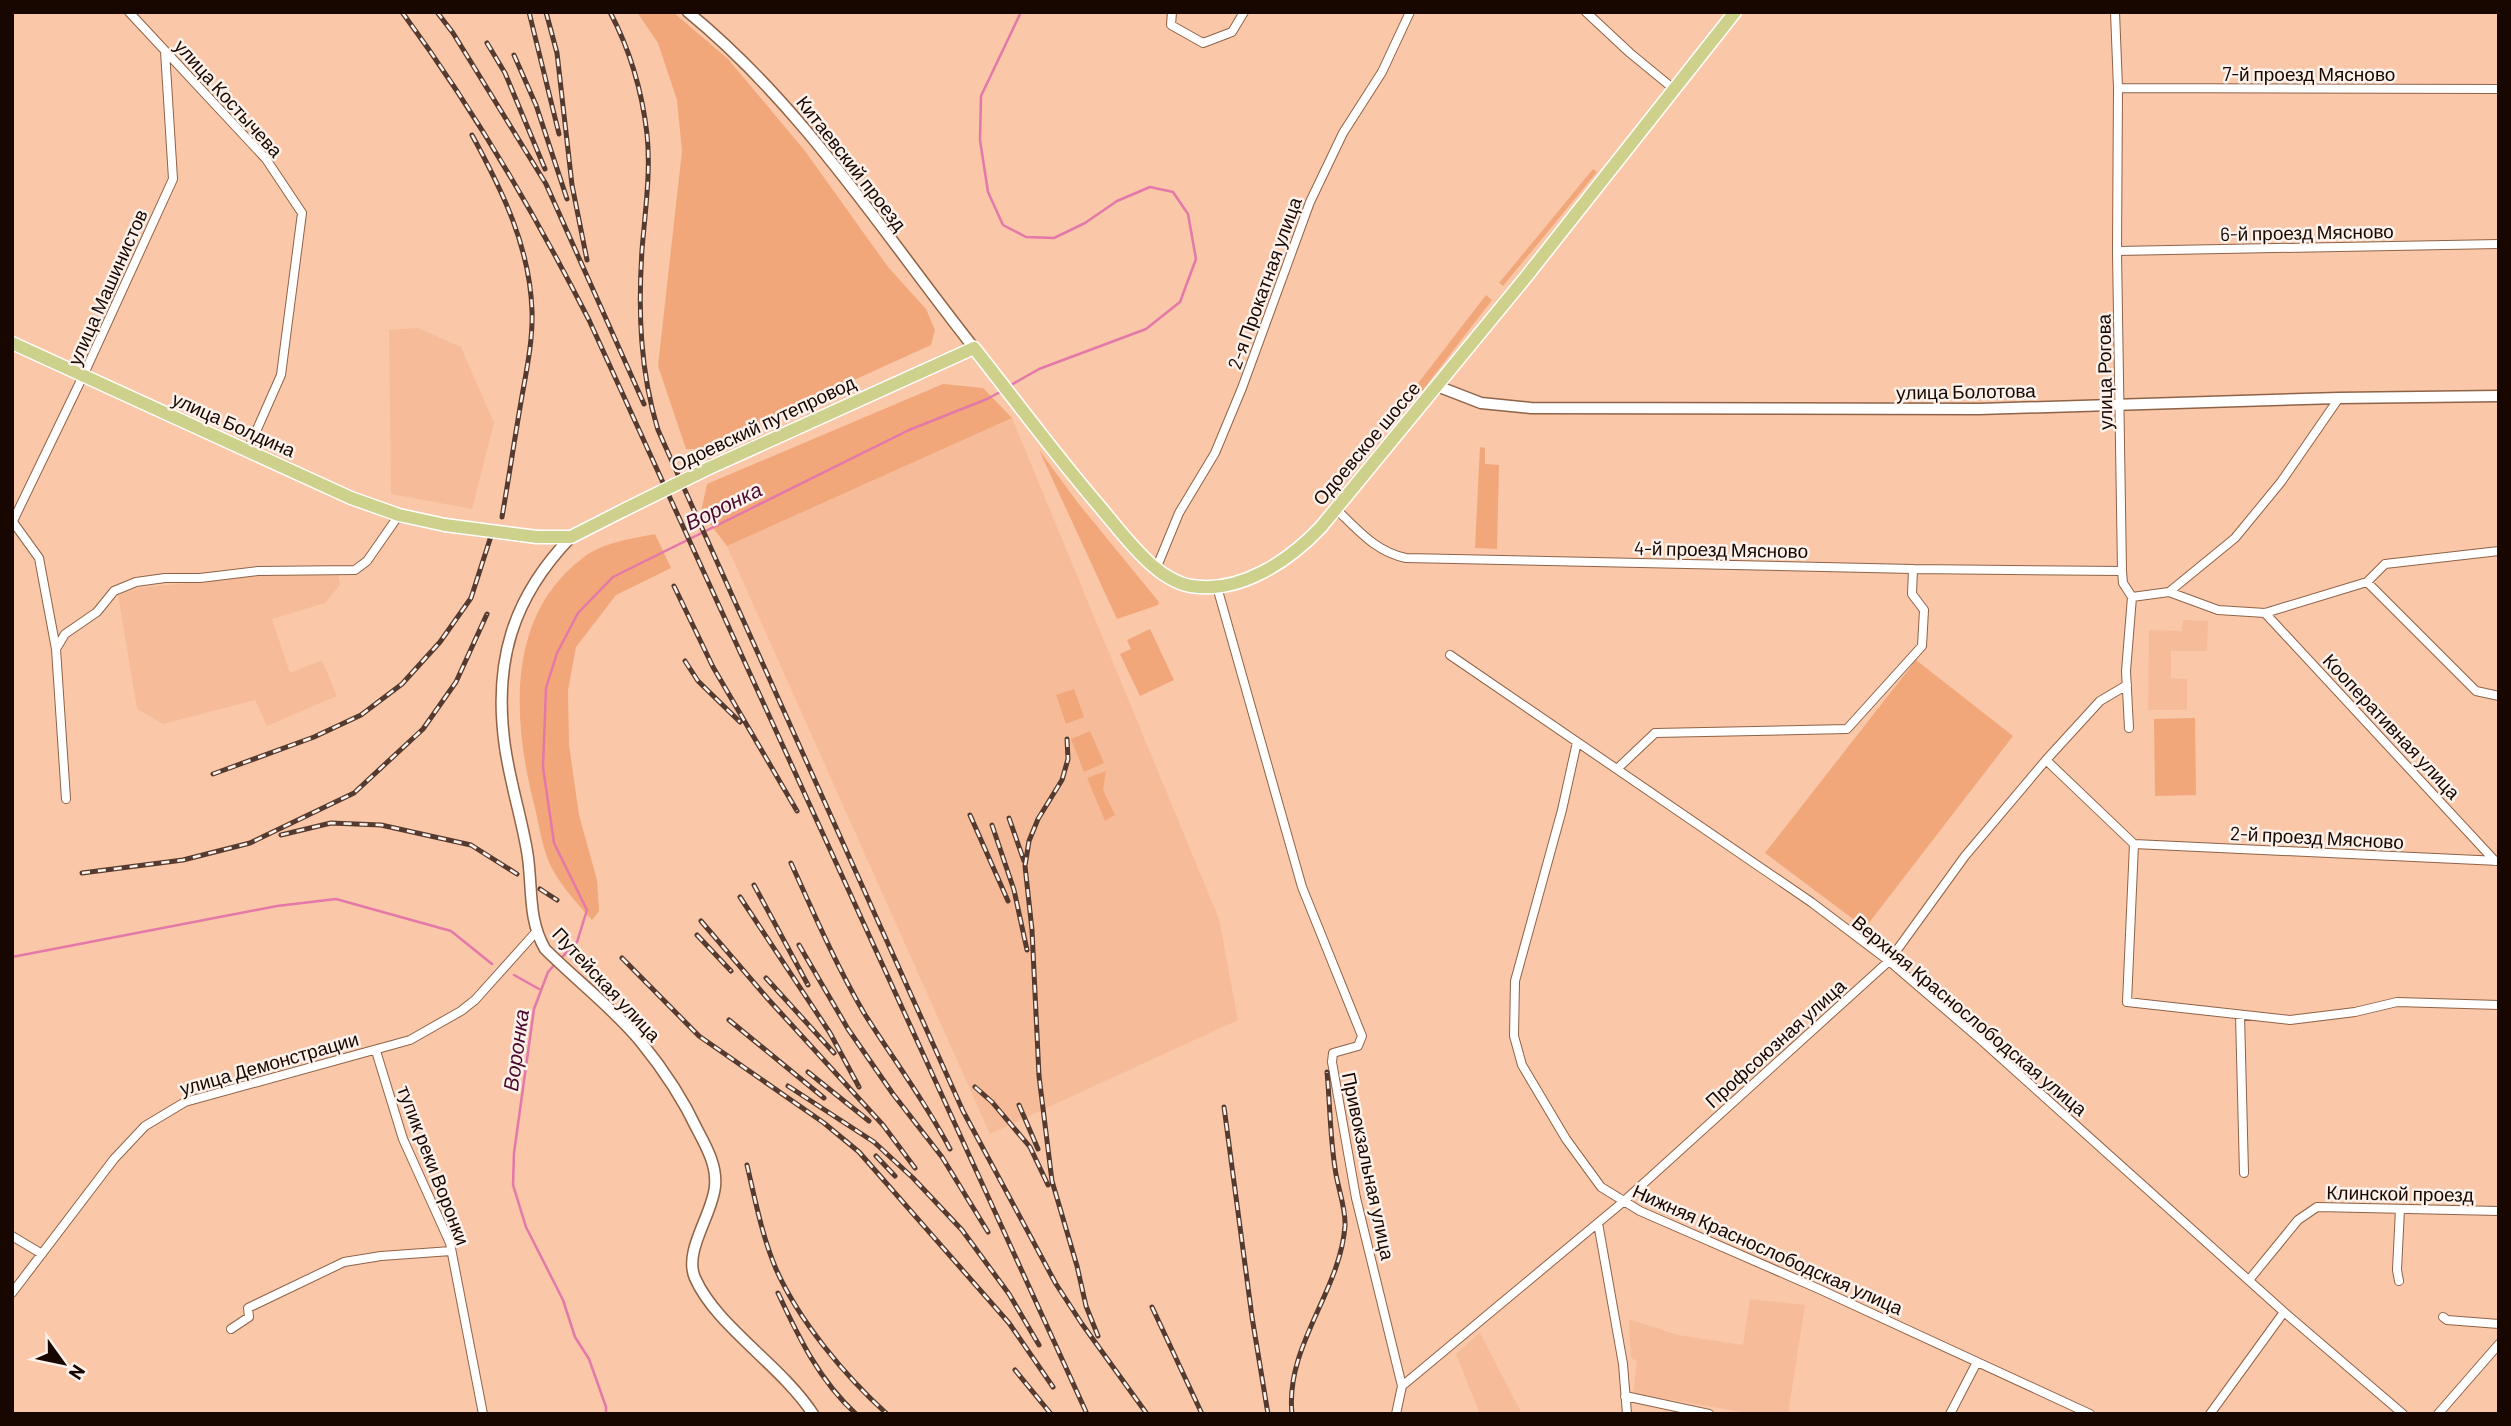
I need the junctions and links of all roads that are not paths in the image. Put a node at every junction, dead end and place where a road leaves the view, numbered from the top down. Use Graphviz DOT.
graph roads {
  1 [pos="129,12"];
  2 [pos="688,12"];
  3 [pos="1172,12"];
  4 [pos="1244,12"];
  5 [pos="1410,12"];
  6 [pos="1586,12"];
  7 [pos="1735,12"];
  8 [pos="2115,12"];
  9 [pos="165,51"];
  10 [pos="2118,88"];
  11 [pos="2499,89"];
  12 [pos="1675,90"];
  13 [pos="2499,244"];
  14 [pos="2117,251"];
  15 [pos="12,342"];
  16 [pos="974,348"];
  17 [pos="83,376"];
  18 [pos="1437,386"];
  19 [pos="2499,396"];
  20 [pos="2339,398"];
  21 [pos="2121,403"];
  22 [pos="247,452"];
  23 [pos="1336,509"];
  24 [pos="399,515"];
  25 [pos="13,523"];
  26 [pos="571,537"];
  27 [pos="2499,551"];
  28 [pos="1156,569"];
  29 [pos="1913,569"];
  30 [pos="2123,570"];
  31 [pos="2367,582"];
  32 [pos="1217,587"];
  33 [pos="2169,592"];
  34 [pos="2132,597"];
  35 [pos="2265,613"];
  36 [pos="56,649"];
  37 [pos="1450,655"];
  38 [pos="2127,685"];
  39 [pos="2499,696"];
  40 [pos="2129,728"];
  41 [pos="1577,743"];
  42 [pos="2046,760"];
  43 [pos="1617,769"];
  44 [pos="66,799"];
  45 [pos="2134,844"];
  46 [pos="2497,861"];
  47 [pos="536,932"];
  48 [pos="1889,961"];
  49 [pos="2499,1005"];
  50 [pos="2240,1014"];
  51 [pos="376,1051"];
  52 [pos="2244,1173"];
  53 [pos="1623,1202"];
  54 [pos="2400,1209"];
  55 [pos="2499,1211"];
  56 [pos="1598,1223"];
  57 [pos="12,1236"];
  58 [pos="451,1251"];
  59 [pos="42,1254"];
  60 [pos="2249,1280"];
  61 [pos="2399,1281"];
  62 [pos="12,1293"];
  63 [pos="2284,1312"];
  64 [pos="2443,1317"];
  65 [pos="2499,1324"];
  66 [pos="231,1329"];
  67 [pos="2499,1344"];
  68 [pos="1977,1362"];
  69 [pos="1402,1386"];
  70 [pos="1625,1396"];
  71 [pos="483,1414"];
  72 [pos="813,1414"];
  73 [pos="1395,1414"];
  74 [pos="1627,1414"];
  75 [pos="1709,1414"];
  76 [pos="1950,1414"];
  77 [pos="2090,1414"];
  78 [pos="2210,1414"];
  79 [pos="2403,1414"];
  80 [pos="2438,1414"];
  1 -- 9 [label="street, улица Костычева"];
  2 -- 16 [label="street, Китаевский проезд"];
  3 -- 4 [label="street"];
  5 -- 28 [label="street, 2-я Прокатная улица"];
  6 -- 12 [label="street"];
  7 -- 12 [label="main road, Одоевское шоссе"];
  8 -- 10 [label="street, улица Рогова"];
  9 -- 17 [label="street, улица Машинистов"];
  9 -- 22 [label="street, улица Костычева"];
  10 -- 11 [label="street, 7-й проезд Мясново"];
  10 -- 14 [label="street, улица Рогова"];
  12 -- 18 [label="main road, Одоевское шоссе"];
  13 -- 14 [label="street, 6-й проезд Мясново"];
  14 -- 21 [label="street, улица Рогова"];
  15 -- 17 [label="main road, улица Болдина"];
  16 -- 26 [label="main road, Одоевский путепровод, bridge"];
  16 -- 28 [label="main road, Одоевское шоссе"];
  17 -- 22 [label="main road, улица Болдина"];
  17 -- 25 [label="street, улица Машинистов"];
  18 -- 21 [label="street, улица Болотова"];
  18 -- 23 [label="main road, Одоевское шоссе"];
  19 -- 20 [label="street, улица Болотова"];
  20 -- 21 [label="street, улица Болотова"];
  20 -- 33 [label="street"];
  21 -- 30 [label="street, улица Рогова"];
  22 -- 24 [label="main road, улица Болдина"];
  23 -- 29 [label="street, 4-й проезд Мясново"];
  23 -- 32 [label="main road, Одоевское шоссе"];
  24 -- 26 [label="main road, улица Болдина, bridge"];
  24 -- 36 [label="street"];
  25 -- 36 [label="street, улица Машинистов"];
  26 -- 47 [label="street"];
  27 -- 31 [label="street"];
  28 -- 32 [label="main road, Одоевское шоссе"];
  29 -- 30 [label="street, 4-й проезд Мясново"];
  29 -- 43 [label="street"];
  30 -- 34 [label="street, улица Рогова"];
  31 -- 35 [label="street"];
  31 -- 39 [label="street"];
  32 -- 69 [label="street, Привокзальная улица"];
  33 -- 34 [label="street"];
  33 -- 35 [label="street"];
  34 -- 38 [label="street, улица Рогова"];
  35 -- 46 [label="street, Кооперативная улица"];
  36 -- 44 [label="street, улица Машинистов"];
  37 -- 41 [label="street, Верхняя Краснослободская улица"];
  38 -- 40 [label="street, улица Рогова"];
  38 -- 42 [label="street, Профсоюзная улица"];
  41 -- 43 [label="street, Верхняя Краснослободская улица"];
  41 -- 53 [label="street, Нижняя Краснослободская улица"];
  42 -- 45 [label="street"];
  42 -- 48 [label="street, Профсоюзная улица"];
  43 -- 48 [label="street, Верхняя Краснослободская улица"];
  45 -- 46 [label="street, 2-й проезд Мясново"];
  45 -- 50 [label="street"];
  47 -- 51 [label="street, улица Демонстрации"];
  47 -- 72 [label="street, Путейская улица"];
  48 -- 53 [label="street, Профсоюзная улица"];
  48 -- 60 [label="street, Верхняя Краснослободская улица"];
  49 -- 50 [label="street"];
  50 -- 52 [label="street"];
  51 -- 58 [label="street, тупик реки Воронки"];
  51 -- 59 [label="street, улица Демонстрации"];
  53 -- 56 [label="street, Профсоюзная улица"];
  53 -- 68 [label="street, Нижняя Краснослободская улица"];
  54 -- 55 [label="street, Клинской проезд"];
  54 -- 60 [label="street, Клинской проезд"];
  54 -- 61 [label="street"];
  56 -- 69 [label="street, Профсоюзная улица"];
  56 -- 70 [label="street"];
  57 -- 59 [label="street"];
  58 -- 66 [label="street"];
  58 -- 71 [label="street, тупик реки Воронки"];
  59 -- 62 [label="street, улица Демонстрации"];
  60 -- 63 [label="street, Верхняя Краснослободская улица"];
  63 -- 78 [label="street"];
  63 -- 79 [label="street, Верхняя Краснослободская улица"];
  64 -- 65 [label="street"];
  67 -- 80 [label="street"];
  68 -- 76 [label="street"];
  68 -- 77 [label="street, Нижняя Краснослободская улица"];
  69 -- 73 [label="street, Привокзальная улица"];
  70 -- 74 [label="street"];
  70 -- 75 [label="street"];
}
